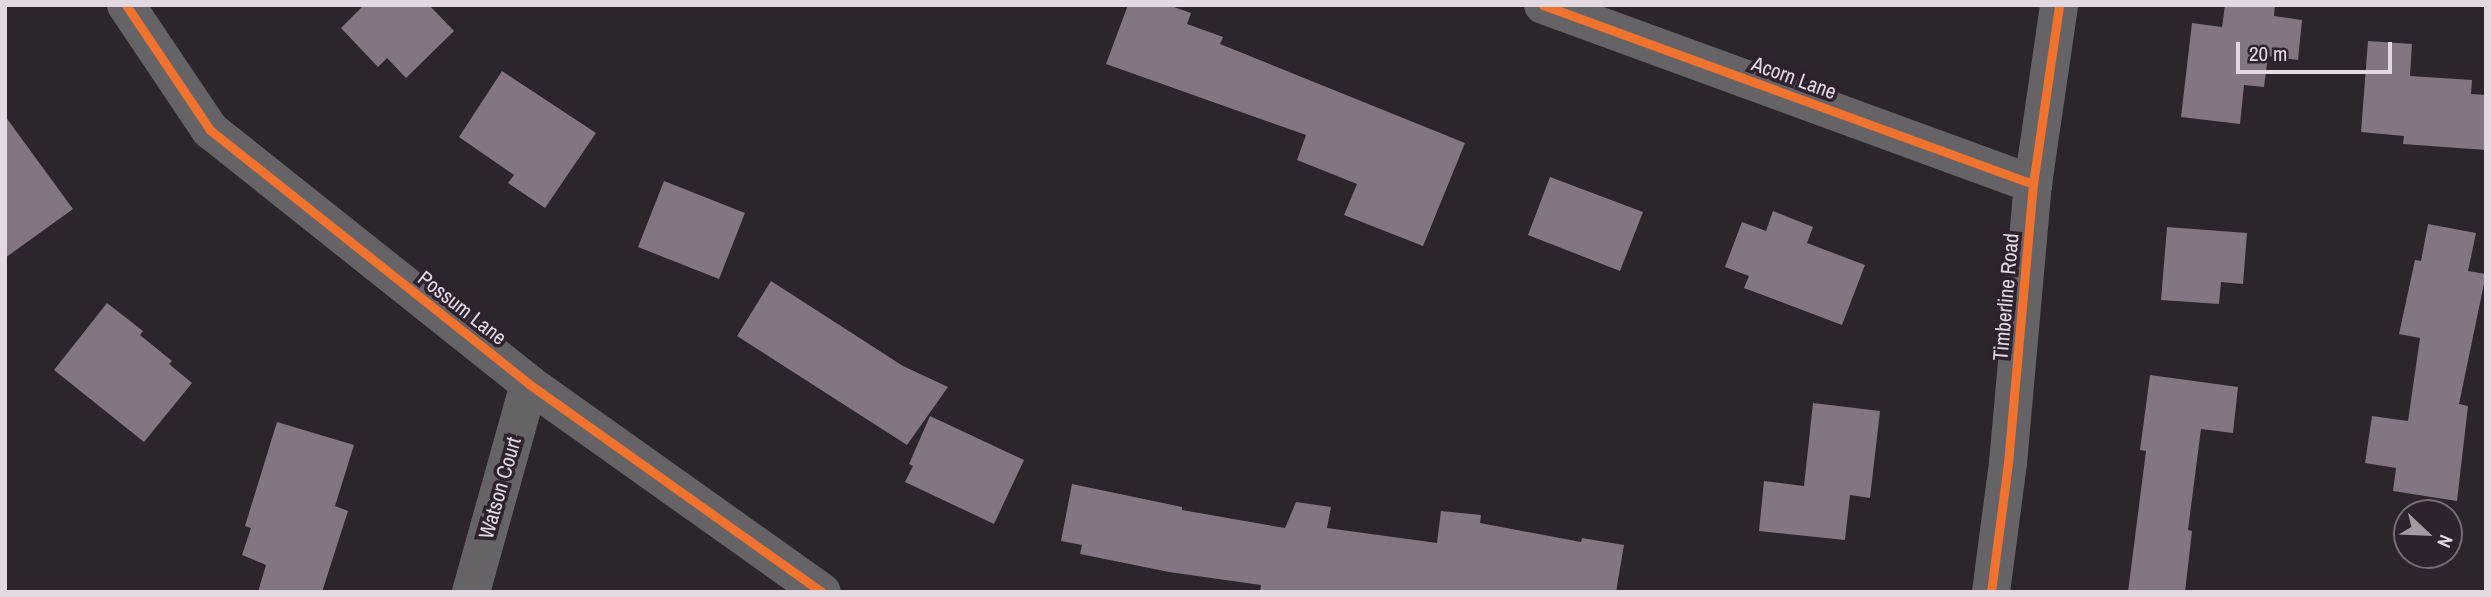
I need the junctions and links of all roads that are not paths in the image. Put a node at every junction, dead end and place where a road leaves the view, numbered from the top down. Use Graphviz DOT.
graph roads {
  1 [pos="126,5"];
  2 [pos="1543,5"];
  3 [pos="2059,5"];
  4 [pos="2034,184"];
  5 [pos="529,384"];
  6 [pos="471,592"];
  7 [pos="822,592"];
  8 [pos="1991,592"];
  1 -- 5 [label="street, Possum Lane"];
  2 -- 4 [label="street, Acorn Lane"];
  3 -- 4 [label="street, Timberline Road"];
  4 -- 8 [label="street, Timberline Road"];
  5 -- 6 [label="street, Watson Court"];
  5 -- 7 [label="street, Possum Lane"];
}
